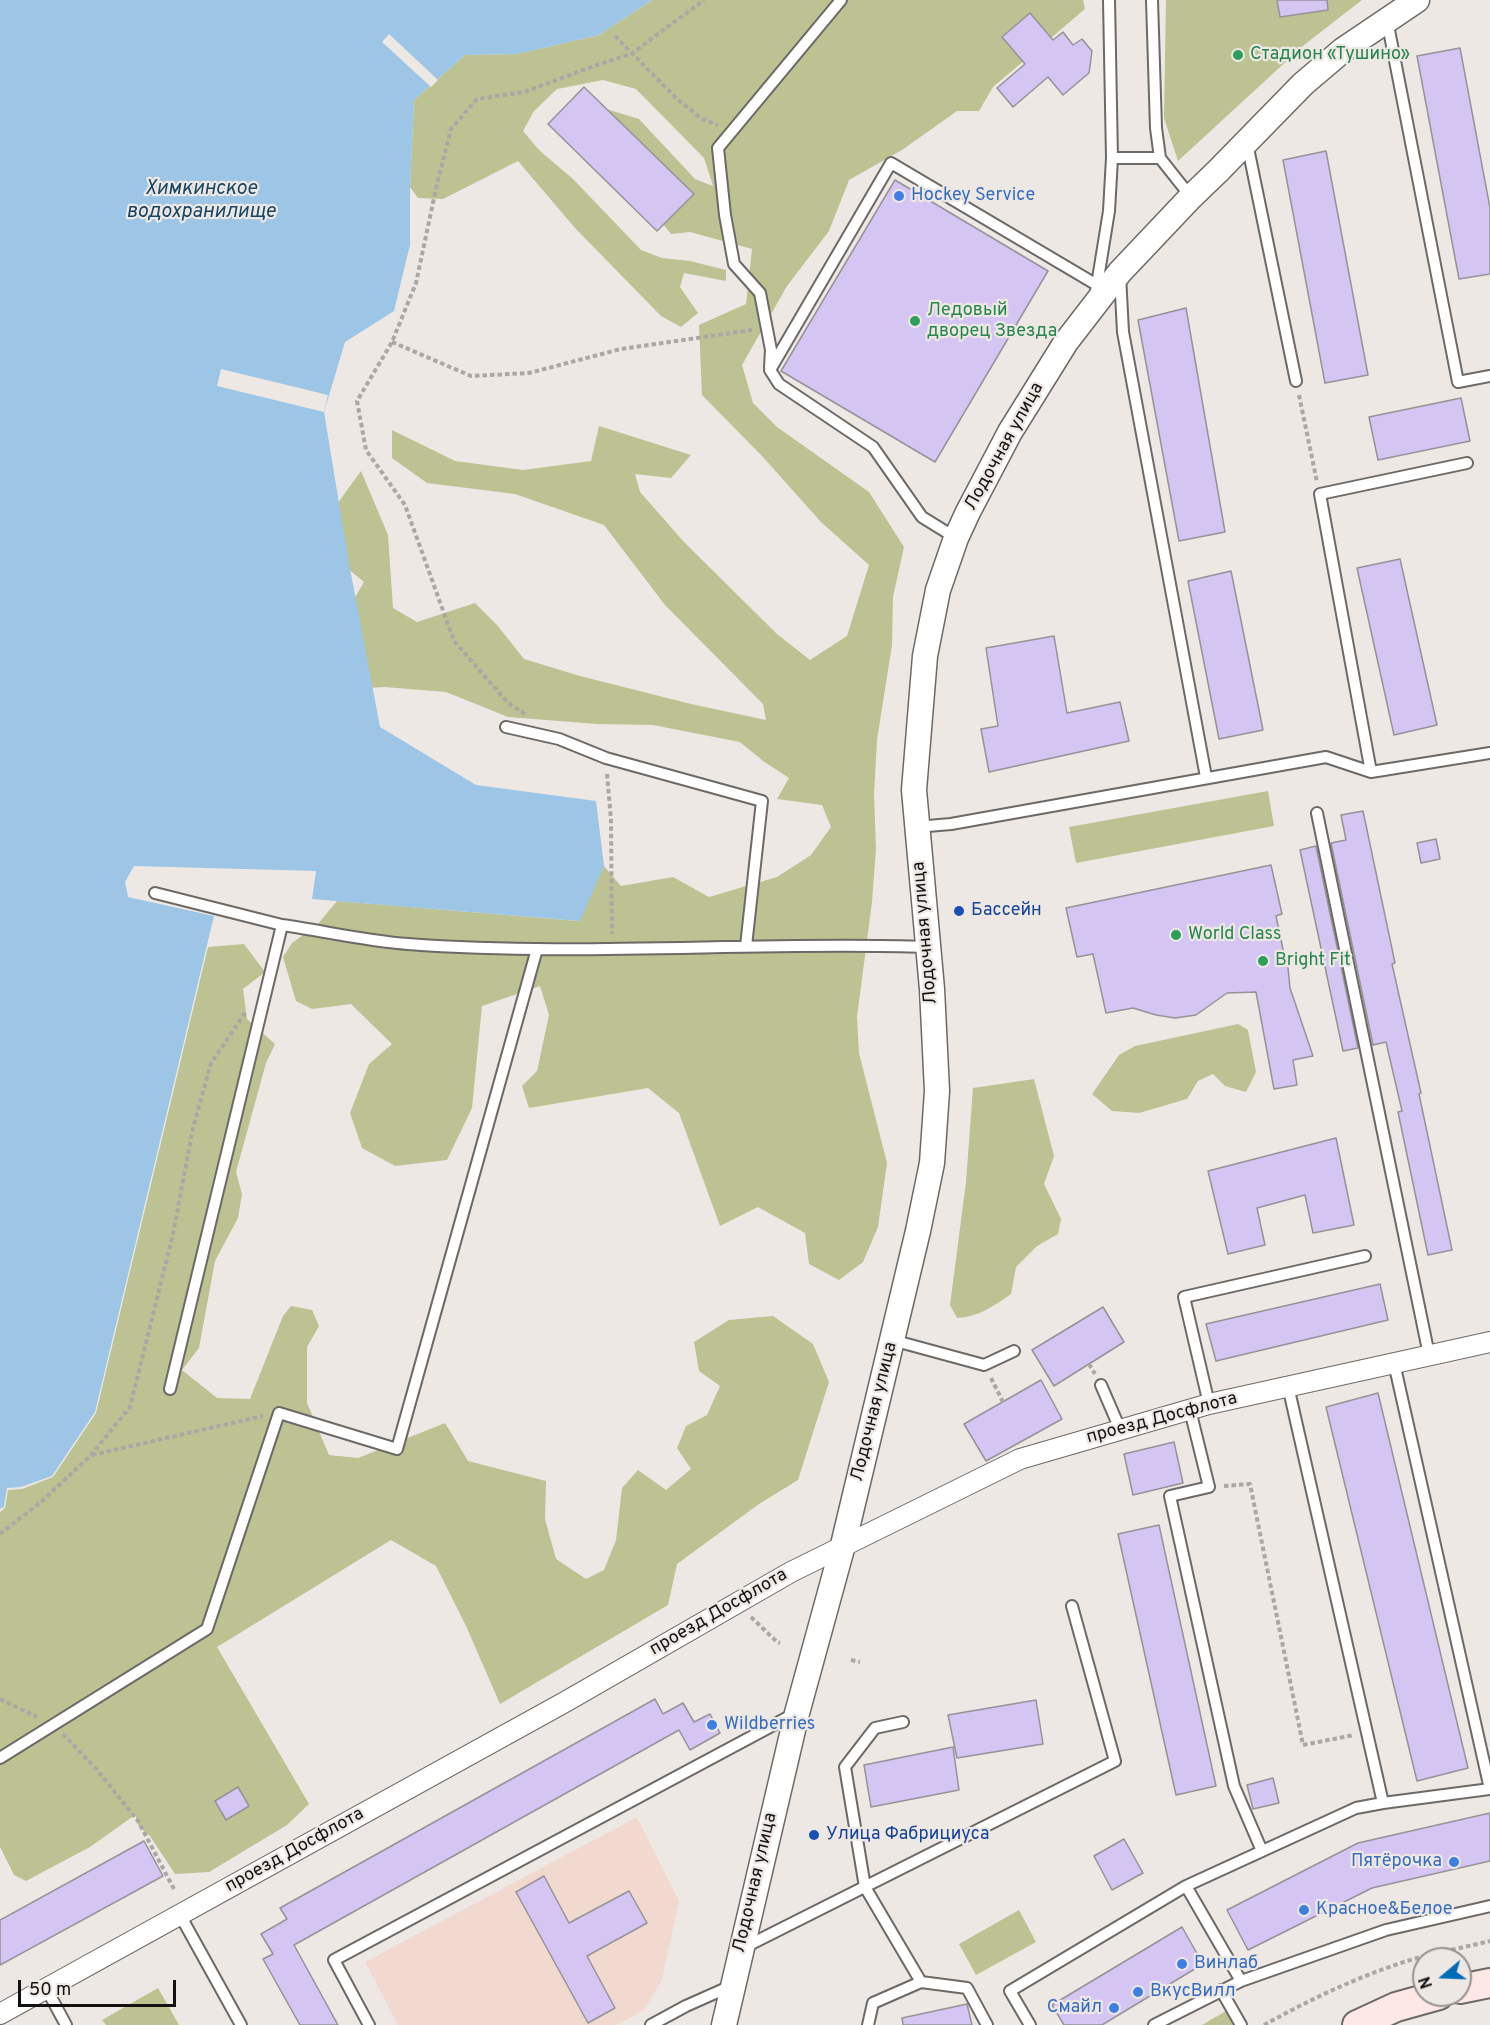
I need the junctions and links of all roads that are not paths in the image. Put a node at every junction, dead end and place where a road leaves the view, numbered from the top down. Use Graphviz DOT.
graph roads {
  1 [pos="841,0"];
  2 [pos="1109,0"];
  3 [pos="1152,0"];
  4 [pos="1417,0"];
  5 [pos="1387,20"];
  6 [pos="1247,141"];
  7 [pos="1112,158"];
  8 [pos="1160,158"];
  9 [pos="1191,197"];
  10 [pos="1120,272"];
  11 [pos="1096,295"];
  12 [pos="770,370"];
  13 [pos="1490,376"];
  14 [pos="1296,381"];
  15 [pos="1467,463"];
  16 [pos="956,538"];
  17 [pos="506,727"];
  18 [pos="1490,753"];
  19 [pos="1371,772"];
  20 [pos="1206,777"];
  21 [pos="1317,813"];
  22 [pos="916,827"];
  23 [pos="155,893"];
  24 [pos="282,925"];
  25 [pos="746,946"];
  26 [pos="928,947"];
  27 [pos="537,949"];
  28 [pos="1365,1256"];
  29 [pos="892,1340"];
  30 [pos="1490,1342"];
  31 [pos="1014,1351"];
  32 [pos="1429,1355"];
  33 [pos="1394,1362"];
  34 [pos="1101,1385"];
  35 [pos="1288,1386"];
  36 [pos="170,1389"];
  37 [pos="1200,1407"];
  38 [pos="1120,1430"];
  39 [pos="843,1545"];
  40 [pos="1072,1606"];
  41 [pos="797,1713"];
  42 [pos="903,1722"];
  43 [pos="0,1758"];
  44 [pos="1490,1789"];
  45 [pos="1383,1803"];
  46 [pos="1262,1851"];
  47 [pos="1186,1886"];
  48 [pos="865,1887"];
  49 [pos="1490,1906"];
  50 [pos="180,1915"];
  51 [pos="740,1950"];
  52 [pos="1241,1981"];
  53 [pos="921,1982"];
  54 [pos="1490,1983"];
  55 [pos="732,1986"];
  56 [pos="1472,1987"];
  57 [pos="46,1988"];
  58 [pos="1221,1990"];
  59 [pos="1412,2003"];
  60 [pos="0,2014"];
  61 [pos="66,2025"];
  62 [pos="241,2025"];
  63 [pos="369,2025"];
  64 [pos="651,2025"];
  65 [pos="724,2025"];
  66 [pos="868,2025"];
  67 [pos="987,2025"];
  68 [pos="1030,2025"];
  69 [pos="1154,2025"];
  70 [pos="1241,2025"];
  71 [pos="1357,2025"];
  1 -- 12 [label="lane"];
  2 -- 7 [label="lane"];
  3 -- 8 [label="lane"];
  4 -- 5 [label="street, Лодочная улица"];
  5 -- 6 [label="street, Лодочная улица"];
  5 -- 13 [label="lane"];
  6 -- 9 [label="street, Лодочная улица"];
  6 -- 14 [label="lane"];
  7 -- 8 [label="lane"];
  7 -- 11 [label="lane"];
  8 -- 9 [label="lane"];
  9 -- 10 [label="street, Лодочная улица"];
  10 -- 11 [label="street, Лодочная улица"];
  10 -- 20 [label="lane"];
  11 -- 12 [label="lane"];
  11 -- 16 [label="street, Лодочная улица"];
  12 -- 16 [label="lane"];
  15 -- 19 [label="lane"];
  16 -- 22 [label="street, Лодочная улица"];
  17 -- 25 [label="lane"];
  18 -- 19 [label="lane"];
  19 -- 20 [label="lane"];
  20 -- 22 [label="lane"];
  21 -- 32 [label="lane"];
  22 -- 26 [label="street, Лодочная улица"];
  23 -- 24 [label="lane"];
  24 -- 27 [label="lane"];
  24 -- 36 [label="lane"];
  25 -- 26 [label="lane"];
  25 -- 27 [label="lane"];
  26 -- 29 [label="street, Лодочная улица"];
  27 -- 43 [label="lane"];
  28 -- 37 [label="lane"];
  29 -- 31 [label="lane"];
  29 -- 39 [label="street, Лодочная улица"];
  30 -- 32 [label="street, проезд Досфлота"];
  32 -- 33 [label="street, проезд Досфлота"];
  33 -- 35 [label="street, проезд Досфлота"];
  33 -- 44 [label="lane"];
  34 -- 38 [label="lane"];
  35 -- 37 [label="street, проезд Досфлота"];
  35 -- 45 [label="lane"];
  37 -- 38 [label="street, проезд Досфлота"];
  37 -- 46 [label="lane"];
  38 -- 39 [label="street, проезд Досфлота"];
  39 -- 41 [label="street, Лодочная улица"];
  39 -- 50 [label="street, проезд Досфлота"];
  40 -- 48 [label="lane"];
  41 -- 51 [label="street, Лодочная улица"];
  41 -- 63 [label="lane"];
  42 -- 48 [label="lane"];
  44 -- 45 [label="lane"];
  45 -- 46 [label="lane"];
  46 -- 47 [label="lane"];
  47 -- 52 [label="lane"];
  47 -- 68 [label="lane"];
  48 -- 51 [label="lane"];
  48 -- 53 [label="lane"];
  49 -- 52 [label="lane"];
  50 -- 57 [label="street, проезд Досфлота"];
  50 -- 62 [label="lane"];
  51 -- 55 [label="street, Лодочная улица"];
  52 -- 58 [label="lane"];
  53 -- 66 [label="lane"];
  53 -- 67 [label="lane"];
  54 -- 56 [label="main road"];
  55 -- 64 [label="lane"];
  55 -- 65 [label="street, Лодочная улица"];
  57 -- 60 [label="street, проезд Досфлота"];
  57 -- 61 [label="lane"];
  58 -- 69 [label="lane"];
  58 -- 70 [label="lane"];
  59 -- 71 [label="main road"];
}
